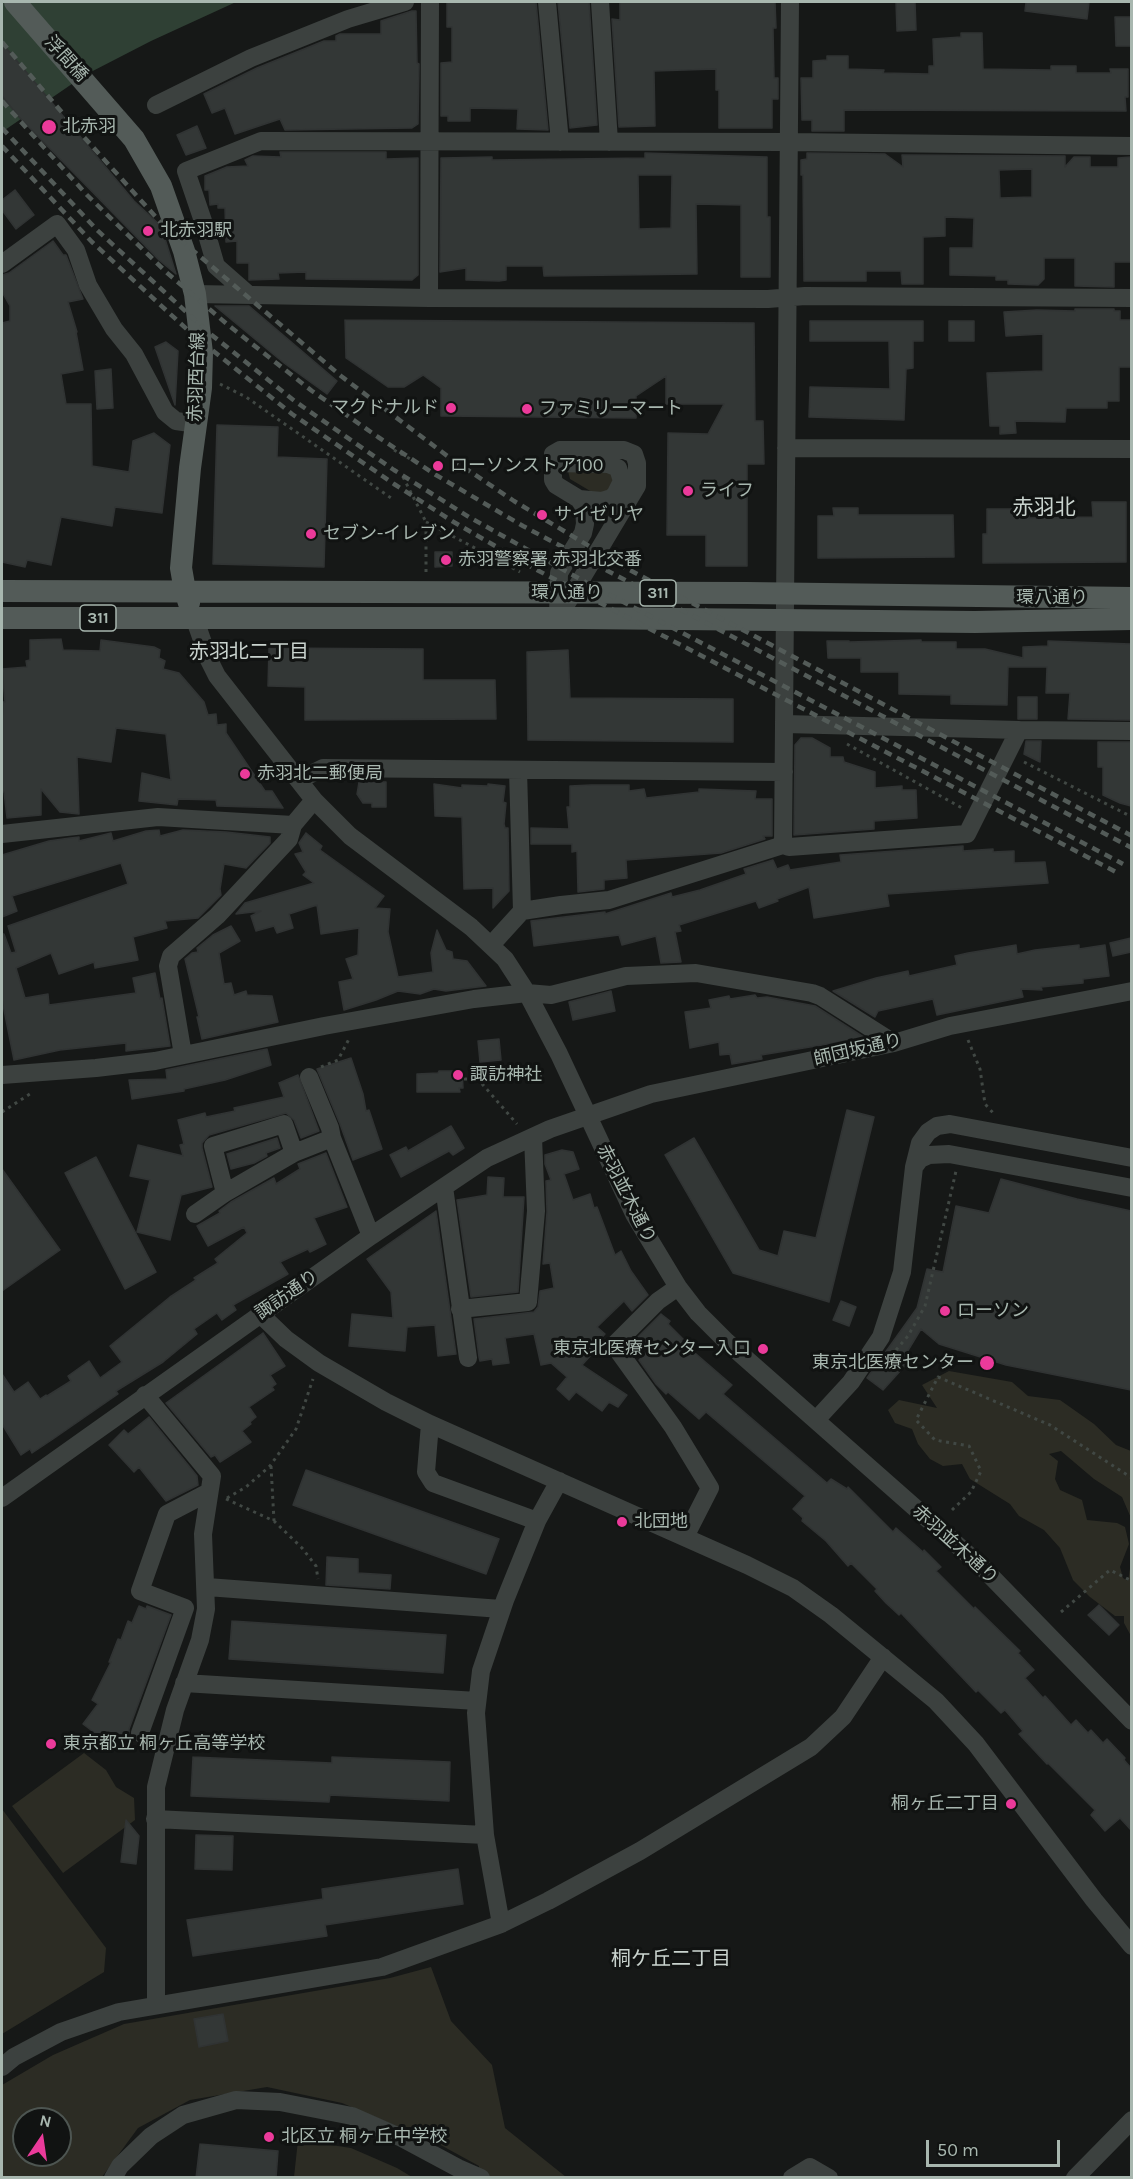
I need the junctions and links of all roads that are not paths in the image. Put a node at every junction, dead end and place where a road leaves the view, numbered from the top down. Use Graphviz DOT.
graph roads {
  1 [pos="15,2"];
  2 [pos="405,2"];
  3 [pos="430,2"];
  4 [pos="548,2"];
  5 [pos="600,2"];
  6 [pos="790,2"];
  7 [pos="156,105"];
  8 [pos="117,117"];
  9 [pos="429,141"];
  10 [pos="560,142"];
  11 [pos="609,142"];
  12 [pos="790,142"];
  13 [pos="1131,146"];
  14 [pos="2,264"];
  15 [pos="195,294"];
  16 [pos="249,295"];
  17 [pos="429,298"];
  18 [pos="786,298"];
  19 [pos="1131,298"];
  20 [pos="196,424"];
  21 [pos="786,448"];
  22 [pos="1131,449"];
  23 [pos="553,463"];
  24 [pos="628,502"];
  25 [pos="582,505"];
  26 [pos="2,591"];
  27 [pos="185,591"];
  28 [pos="784,593"];
  29 [pos="566,594"];
  30 [pos="1131,598"];
  31 [pos="194,617"];
  32 [pos="2,618"];
  33 [pos="558,618"];
  34 [pos="784,619"];
  35 [pos="1131,619"];
  36 [pos="785,724"];
  37 [pos="1019,730"];
  38 [pos="1131,731"];
  39 [pos="518,770"];
  40 [pos="784,772"];
  41 [pos="299,780"];
  42 [pos="314,800"];
  43 [pos="293,825"];
  44 [pos="2,834"];
  45 [pos="783,845"];
  46 [pos="522,911"];
  47 [pos="492,944"];
  48 [pos="1131,990"];
  49 [pos="527,993"];
  50 [pos="894,1043"];
  51 [pos="183,1055"];
  52 [pos="2,1074"];
  53 [pos="309,1077"];
  54 [pos="587,1116"];
  55 [pos="967,1128"];
  56 [pos="526,1132"];
  57 [pos="332,1138"];
  58 [pos="1051,1144"];
  59 [pos="294,1153"];
  60 [pos="1131,1158"];
  61 [pos="959,1161"];
  62 [pos="914,1167"];
  63 [pos="1046,1172"];
  64 [pos="444,1187"];
  65 [pos="1131,1188"];
  66 [pos="225,1193"];
  67 [pos="195,1214"];
  68 [pos="371,1236"];
  69 [pos="678,1287"];
  70 [pos="460,1309"];
  71 [pos="260,1314"];
  72 [pos="468,1358"];
  73 [pos="145,1395"];
  74 [pos="816,1420"];
  75 [pos="430,1424"];
  76 [pos="559,1481"];
  77 [pos="209,1492"];
  78 [pos="2,1498"];
  79 [pos="537,1521"];
  80 [pos="685,1537"];
  81 [pos="207,1587"];
  82 [pos="501,1609"];
  83 [pos="884,1657"];
  84 [pos="184,1683"];
  85 [pos="477,1701"];
  86 [pos="1131,1721"];
  87 [pos="140,1733"];
  88 [pos="155,1819"];
  89 [pos="485,1835"];
  90 [pos="501,1924"];
  91 [pos="1131,1946"];
  92 [pos="156,2005"];
  93 [pos="2,2067"];
  94 [pos="1131,2120"];
  95 [pos="113,2178"];
  96 [pos="481,2178"];
  97 [pos="792,2178"];
  98 [pos="829,2178"];
  99 [pos="1075,2178"];
  1 -- 8 [label="main road, 浮間橋"];
  2 -- 7 [label="street"];
  3 -- 9 [label="street"];
  4 -- 10 [label="street"];
  5 -- 11 [label="street"];
  6 -- 12 [label="street"];
  8 -- 15 [label="main road, 赤羽西台線"];
  9 -- 10 [label="street"];
  9 -- 16 [label="street"];
  9 -- 17 [label="street"];
  10 -- 11 [label="street"];
  11 -- 12 [label="street"];
  12 -- 13 [label="street"];
  12 -- 18 [label="street"];
  14 -- 20 [label="street"];
  15 -- 16 [label="street"];
  15 -- 20 [label="main road, 赤羽西台線"];
  16 -- 17 [label="street"];
  17 -- 18 [label="street"];
  18 -- 19 [label="street"];
  18 -- 21 [label="street"];
  20 -- 27 [label="main road, 赤羽西台線"];
  21 -- 22 [label="street"];
  21 -- 28 [label="street"];
  23 -- 24 [label="street"];
  23 -- 25 [label="street"];
  23 -- 25 [label="street"];
  24 -- 25 [label="street"];
  24 -- 29 [label="street"];
  25 -- 29 [label="street"];
  26 -- 27 [label="main road, 環八通り / 311"];
  27 -- 29 [label="main road, 環八通り / 311"];
  27 -- 31 [label="main road, 赤羽西台線"];
  28 -- 29 [label="main road, 環八通り / 311"];
  28 -- 30 [label="main road, 環八通り / 311"];
  28 -- 34 [label="street"];
  29 -- 33 [label="street"];
  31 -- 32 [label="main road, 環八通り / 311"];
  31 -- 33 [label="main road, 環八通り / 311"];
  31 -- 41 [label="street, 赤羽並木通り"];
  33 -- 34 [label="main road, 環八通り / 311"];
  34 -- 35 [label="main road, 環八通り / 311"];
  34 -- 36 [label="street"];
  36 -- 37 [label="street"];
  36 -- 40 [label="street"];
  37 -- 38 [label="street"];
  37 -- 45 [label="street"];
  39 -- 40 [label="street"];
  39 -- 41 [label="street"];
  39 -- 46 [label="street"];
  40 -- 45 [label="street"];
  41 -- 42 [label="street, 赤羽並木通り"];
  42 -- 43 [label="street"];
  42 -- 47 [label="street, 赤羽並木通り"];
  43 -- 44 [label="street"];
  43 -- 51 [label="street"];
  45 -- 46 [label="street"];
  46 -- 47 [label="street"];
  47 -- 49 [label="street, 赤羽並木通り"];
  48 -- 50 [label="street, 師団坂通り"];
  49 -- 50 [label="street"];
  49 -- 51 [label="street"];
  49 -- 54 [label="street, 赤羽並木通り"];
  50 -- 54 [label="street, 師団坂通り"];
  51 -- 52 [label="street"];
  53 -- 57 [label="street"];
  54 -- 56 [label="street, 諏訪通り"];
  54 -- 69 [label="street, 赤羽並木通り"];
  55 -- 58 [label="street"];
  55 -- 61 [label="street"];
  55 -- 62 [label="street"];
  56 -- 64 [label="street, 諏訪通り"];
  56 -- 70 [label="street"];
  57 -- 59 [label="street"];
  57 -- 68 [label="street"];
  58 -- 60 [label="street"];
  58 -- 63 [label="street"];
  59 -- 66 [label="street"];
  59 -- 66 [label="street"];
  61 -- 62 [label="street"];
  61 -- 63 [label="street"];
  62 -- 74 [label="street"];
  63 -- 65 [label="street"];
  64 -- 68 [label="street, 諏訪通り"];
  64 -- 70 [label="street"];
  66 -- 67 [label="street"];
  68 -- 71 [label="street, 諏訪通り"];
  69 -- 74 [label="street, 赤羽並木通り"];
  69 -- 80 [label="street"];
  70 -- 72 [label="street"];
  71 -- 73 [label="street, 諏訪通り"];
  71 -- 75 [label="street"];
  73 -- 77 [label="street"];
  73 -- 78 [label="street, 諏訪通り"];
  74 -- 86 [label="street, 赤羽並木通り"];
  75 -- 76 [label="street"];
  75 -- 79 [label="street"];
  76 -- 79 [label="street"];
  76 -- 80 [label="street"];
  77 -- 81 [label="street"];
  77 -- 87 [label="street"];
  79 -- 82 [label="street"];
  80 -- 83 [label="street"];
  81 -- 82 [label="street"];
  81 -- 84 [label="street"];
  82 -- 85 [label="street"];
  83 -- 90 [label="street"];
  83 -- 91 [label="street"];
  84 -- 85 [label="street"];
  84 -- 88 [label="street"];
  85 -- 89 [label="street"];
  88 -- 89 [label="street"];
  88 -- 92 [label="street"];
  89 -- 90 [label="street"];
  90 -- 92 [label="street"];
  92 -- 93 [label="street"];
  94 -- 99 [label="street"];
  95 -- 96 [label="street"];
  97 -- 98 [label="street"];
}
